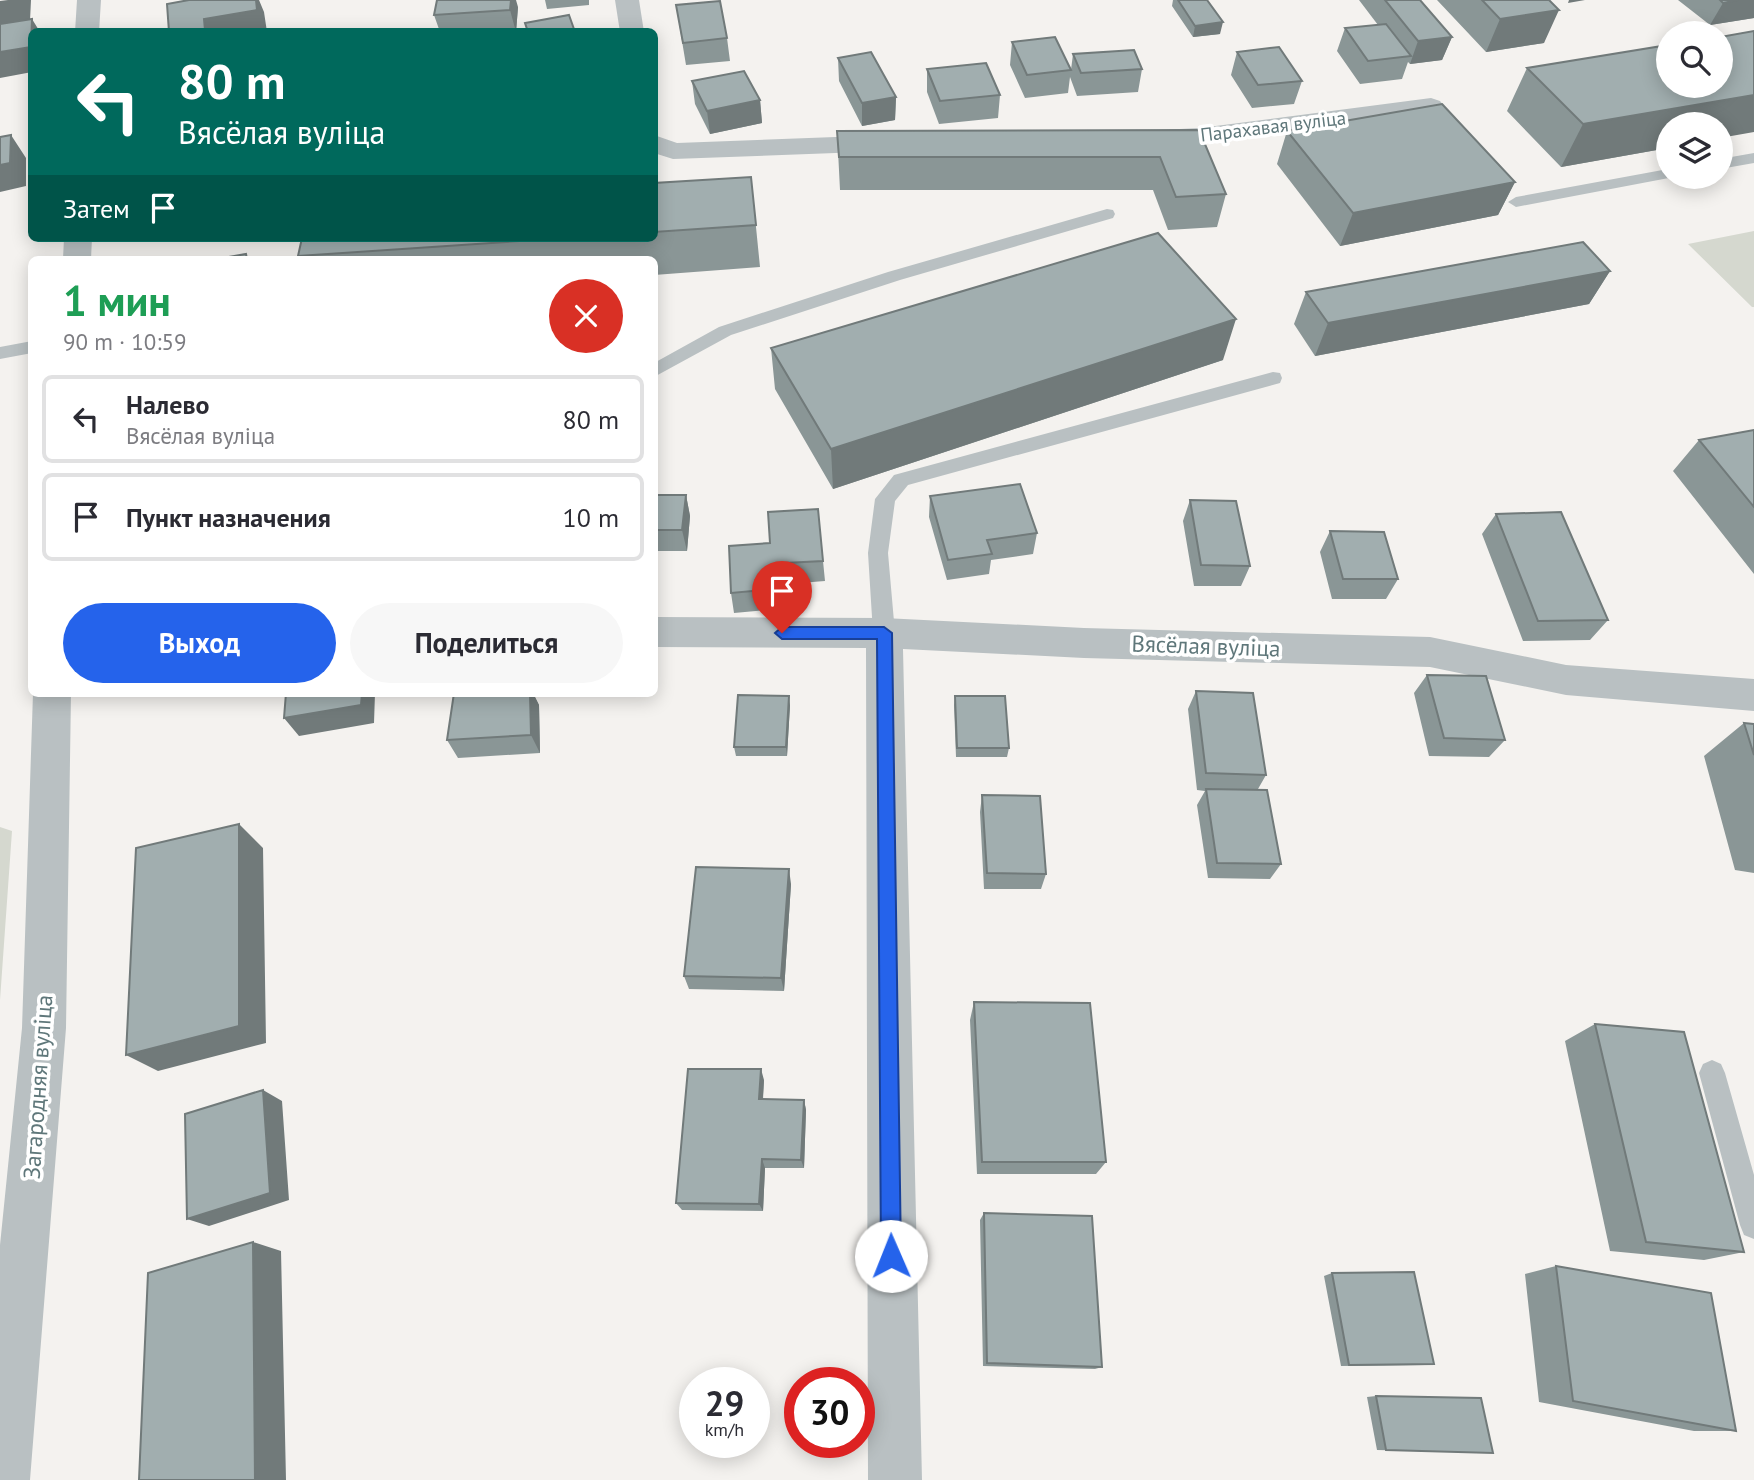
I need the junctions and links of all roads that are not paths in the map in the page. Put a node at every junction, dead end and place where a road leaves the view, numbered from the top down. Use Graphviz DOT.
graph roads {
  1 [pos="89,0"];
  2 [pos="627,0"];
  3 [pos="88,28"];
  4 [pos="631,28"];
  5 [pos="1431,106"];
  6 [pos="1118,137"];
  7 [pos="914,142"];
  8 [pos="658,145"];
  9 [pos="1754,158"];
  10 [pos="1733,162"];
  11 [pos="1656,176"];
  12 [pos="1516,202"];
  13 [pos="1107,214"];
  14 [pos="28,348"];
  15 [pos="0,353"];
  16 [pos="658,369"];
  17 [pos="1273,378"];
  18 [pos="658,632"];
  19 [pos="884,633"];
  20 [pos="1754,695"];
  21 [pos="52,697"];
  22 [pos="1712,1073"];
  23 [pos="1754,1225"];
  24 [pos="4,1480"];
  25 [pos="895,1480"];
  1 -- 3 [label="street"];
  2 -- 4 [label="street"];
  5 -- 6 [label="street, Парахавая вуліца"];
  7 -- 8 [label="street"];
  9 -- 10 [label="lane"];
  11 -- 12 [label="lane"];
  13 -- 16 [label="lane"];
  14 -- 15 [label="lane"];
  17 -- 19 [label="lane"];
  18 -- 19 [label="street, Вясёлая вуліца"];
  19 -- 20 [label="street, Вясёлая вуліца"];
  19 -- 25 [label="street"];
  21 -- 24 [label="street, Загародняя вуліца"];
  22 -- 23 [label="lane"];
}
